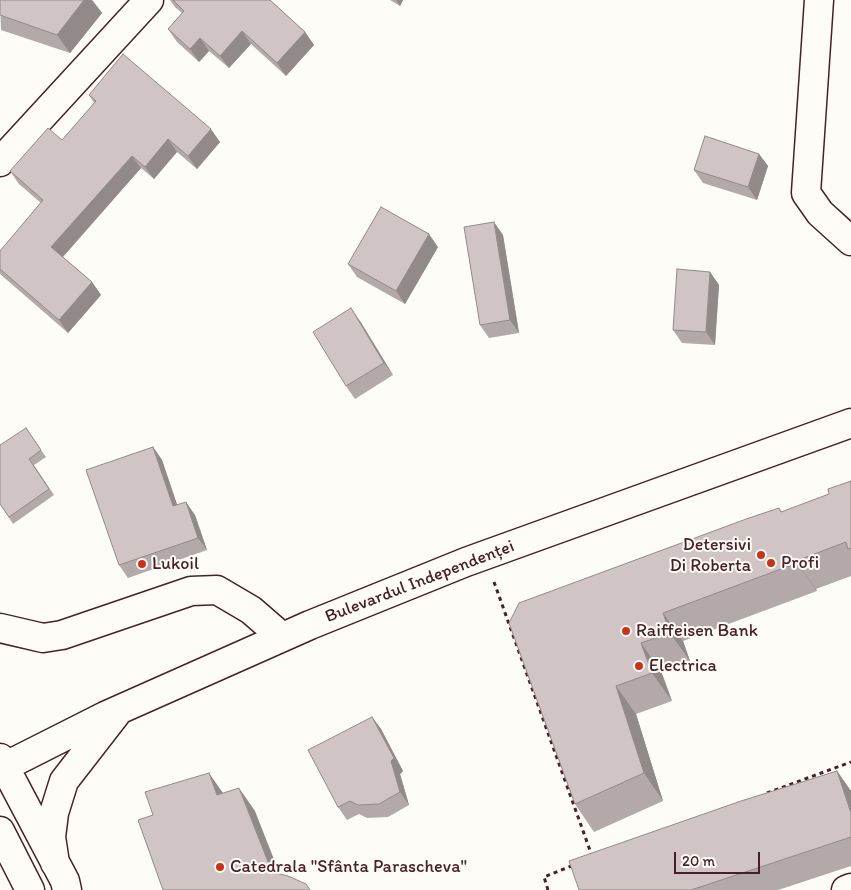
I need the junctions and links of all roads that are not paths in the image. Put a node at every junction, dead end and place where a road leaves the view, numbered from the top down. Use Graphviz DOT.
graph roads {
  1 [pos="149,0"];
  2 [pos="814,2"];
  3 [pos="0,162"];
  4 [pos="851,241"];
  5 [pos="851,423"];
  6 [pos="0,628"];
  7 [pos="281,636"];
  8 [pos="121,708"];
  9 [pos="2,764"];
  10 [pos="0,830"];
  11 [pos="0,855"];
  12 [pos="55,862"];
  13 [pos="851,888"];
  14 [pos="30,889"];
  15 [pos="67,890"];
  16 [pos="846,890"];
  1 -- 3 [label="main road"];
  2 -- 4 [label="main road"];
  5 -- 7 [label="main road, Bulevardul Independenței"];
  6 -- 7 [label="main road"];
  7 -- 8 [label="main road, Bulevardul Independenței"];
  8 -- 9 [label="main road, Bulevardul Independenței"];
  8 -- 12 [label="main road"];
  9 -- 12 [label="main road"];
  10 -- 14 [label="main road"];
  11 -- 14 [label="main road"];
  12 -- 15 [label="main road"];
  13 -- 16 [label="main road"];
}
